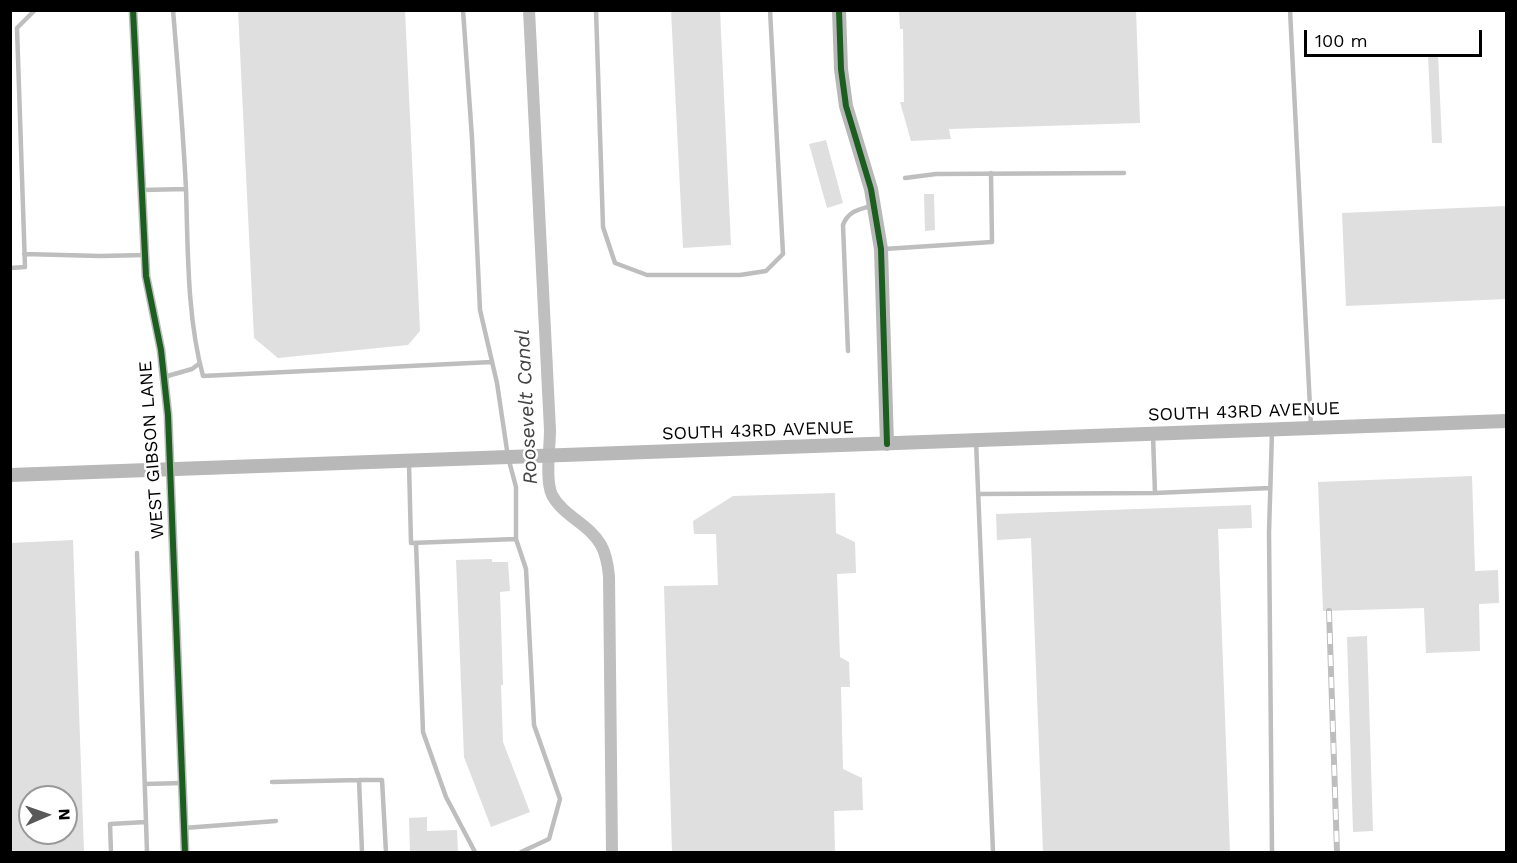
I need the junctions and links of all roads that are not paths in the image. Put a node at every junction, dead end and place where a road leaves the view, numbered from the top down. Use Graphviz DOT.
graph roads {
  1 [pos="35,10"];
  2 [pos="134,10"];
  3 [pos="173,10"];
  4 [pos="463,10"];
  5 [pos="596,10"];
  6 [pos="770,10"];
  7 [pos="839,10"];
  8 [pos="1290,10"];
  9 [pos="991,173"];
  10 [pos="1124,173"];
  11 [pos="905,178"];
  12 [pos="186,189"];
  13 [pos="142,190"];
  14 [pos="874,206"];
  15 [pos="881,249"];
  16 [pos="24,254"];
  17 [pos="145,255"];
  18 [pos="10,268"];
  19 [pos="848,351"];
  20 [pos="492,362"];
  21 [pos="200,363"];
  22 [pos="164,378"];
  23 [pos="1506,421"];
  24 [pos="1311,428"];
  25 [pos="1272,429"];
  26 [pos="1153,434"];
  27 [pos="976,441"];
  28 [pos="887,444"];
  29 [pos="508,458"];
  30 [pos="408,461"];
  31 [pos="170,470"];
  32 [pos="10,475"];
  33 [pos="1270,488"];
  34 [pos="1155,493"];
  35 [pos="978,494"];
  36 [pos="516,539"];
  37 [pos="416,543"];
  38 [pos="136,553"];
  39 [pos="359,780"];
  40 [pos="272,782"];
  41 [pos="182,783"];
  42 [pos="145,784"];
  43 [pos="276,821"];
  44 [pos="146,822"];
  45 [pos="184,828"];
  46 [pos="111,852"];
  47 [pos="147,852"];
  48 [pos="185,852"];
  49 [pos="362,852"];
  50 [pos="386,852"];
  51 [pos="475,852"];
  52 [pos="521,852"];
  53 [pos="993,852"];
  54 [pos="1272,852"];
  1 -- 16 [label="lane"];
  2 -- 13 [label="street, WEST GIBSON LANE"];
  3 -- 12 [label="lane"];
  4 -- 20 [label="lane"];
  5 -- 6 [label="lane"];
  7 -- 14 [label="main road"];
  8 -- 24 [label="lane"];
  9 -- 10 [label="lane"];
  9 -- 11 [label="lane"];
  9 -- 15 [label="lane"];
  12 -- 13 [label="lane"];
  12 -- 21 [label="lane"];
  13 -- 17 [label="street, WEST GIBSON LANE"];
  14 -- 15 [label="main road"];
  14 -- 19 [label="lane"];
  15 -- 28 [label="main road"];
  16 -- 17 [label="lane"];
  16 -- 18 [label="lane"];
  17 -- 22 [label="street, WEST GIBSON LANE"];
  20 -- 21 [label="lane"];
  20 -- 29 [label="lane"];
  21 -- 22 [label="lane"];
  22 -- 31 [label="street, WEST GIBSON LANE"];
  23 -- 24 [label="main road, SOUTH 43RD AVENUE"];
  24 -- 25 [label="main road, SOUTH 43RD AVENUE"];
  25 -- 26 [label="main road, SOUTH 43RD AVENUE"];
  25 -- 33 [label="lane"];
  26 -- 27 [label="main road, SOUTH 43RD AVENUE"];
  26 -- 34 [label="lane"];
  27 -- 28 [label="main road, SOUTH 43RD AVENUE"];
  27 -- 35 [label="lane"];
  28 -- 29 [label="main road, SOUTH 43RD AVENUE"];
  29 -- 30 [label="main road, SOUTH 43RD AVENUE"];
  29 -- 36 [label="lane"];
  30 -- 31 [label="main road, SOUTH 43RD AVENUE"];
  30 -- 37 [label="lane"];
  31 -- 32 [label="main road, SOUTH 43RD AVENUE"];
  31 -- 41 [label="street, WEST GIBSON LANE"];
  33 -- 34 [label="lane"];
  33 -- 54 [label="lane"];
  34 -- 35 [label="lane"];
  35 -- 53 [label="lane"];
  36 -- 37 [label="lane"];
  36 -- 52 [label="lane"];
  37 -- 51 [label="lane"];
  38 -- 42 [label="lane"];
  39 -- 40 [label="lane"];
  39 -- 49 [label="lane"];
  39 -- 50 [label="lane"];
  41 -- 42 [label="lane"];
  41 -- 45 [label="street, WEST GIBSON LANE"];
  42 -- 44 [label="lane"];
  43 -- 45 [label="lane"];
  44 -- 46 [label="lane"];
  44 -- 47 [label="lane"];
  45 -- 48 [label="street, WEST GIBSON LANE"];
}
